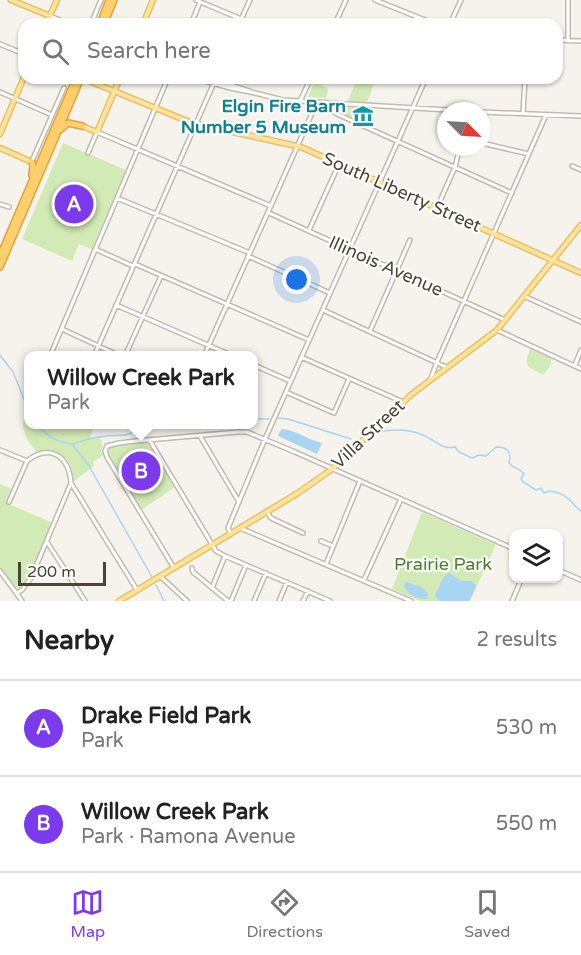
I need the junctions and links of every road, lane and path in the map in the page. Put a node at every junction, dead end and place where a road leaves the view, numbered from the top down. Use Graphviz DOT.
graph roads {
  1 [pos="11,0"];
  2 [pos="57,0"];
  3 [pos="101,0"];
  4 [pos="110,0"];
  5 [pos="153,0"];
  6 [pos="250,0"];
  7 [pos="346,0"];
  8 [pos="375,0"];
  9 [pos="461,0"];
  10 [pos="568,0"];
  11 [pos="199,1"];
  12 [pos="50,16"];
  13 [pos="55,18"];
  14 [pos="94,18"];
  15 [pos="104,18"];
  16 [pos="146,18"];
  17 [pos="193,18"];
  18 [pos="240,18"];
  19 [pos="242,18"];
  20 [pos="338,18"];
  21 [pos="420,18"];
  22 [pos="453,18"];
  23 [pos="563,41"];
  24 [pos="568,41"];
  25 [pos="581,41"];
  26 [pos="0,44"];
  27 [pos="18,52"];
  28 [pos="21,84"];
  29 [pos="97,84"];
  30 [pos="117,84"];
  31 [pos="165,84"];
  32 [pos="214,84"];
  33 [pos="228,84"];
  34 [pos="308,84"];
  35 [pos="423,84"];
  36 [pos="525,84"];
  37 [pos="76,85"];
  38 [pos="64,88"];
  39 [pos="114,91"];
  40 [pos="0,92"];
  41 [pos="15,98"];
  42 [pos="300,101"];
  43 [pos="316,102"];
  44 [pos="155,108"];
  45 [pos="412,108"];
  46 [pos="437,109"];
  47 [pos="491,112"];
  48 [pos="523,114"];
  49 [pos="52,115"];
  50 [pos="546,115"];
  51 [pos="581,116"];
  52 [pos="196,124"];
  53 [pos="81,126"];
  54 [pos="97,132"];
  55 [pos="57,133"];
  56 [pos="0,134"];
  57 [pos="398,141"];
  58 [pos="491,145"];
  59 [pos="297,146"];
  60 [pos="0,148"];
  61 [pos="138,150"];
  62 [pos="88,153"];
  63 [pos="529,154"];
  64 [pos="458,156"];
  65 [pos="32,162"];
  66 [pos="339,164"];
  67 [pos="177,166"];
  68 [pos="572,166"];
  69 [pos="455,167"];
  70 [pos="581,170"];
  71 [pos="379,182"];
  72 [pos="512,193"];
  73 [pos="117,198"];
  74 [pos="0,204"];
  75 [pos="23,204"];
  76 [pos="271,206"];
  77 [pos="9,207"];
  78 [pos="437,208"];
  79 [pos="268,212"];
  80 [pos="156,214"];
  81 [pos="581,225"];
  82 [pos="309,230"];
  83 [pos="494,234"];
  84 [pos="410,240"];
  85 [pos="95,249"];
  86 [pos="350,249"];
  87 [pos="249,255"];
  88 [pos="0,256"];
  89 [pos="553,260"];
  90 [pos="134,265"];
  91 [pos="0,267"];
  92 [pos="396,271"];
  93 [pos="581,273"];
  94 [pos="161,276"];
  95 [pos="330,292"];
  96 [pos="524,296"];
  97 [pos="464,301"];
  98 [pos="226,304"];
  99 [pos="117,305"];
  100 [pos="322,310"];
  101 [pos="143,316"];
  102 [pos="505,320"];
  103 [pos="581,322"];
  104 [pos="61,329"];
  105 [pos="497,330"];
  106 [pos="370,331"];
  107 [pos="309,340"];
  108 [pos="208,345"];
  109 [pos="99,346"];
  110 [pos="581,350"];
  111 [pos="52,351"];
  112 [pos="96,351"];
  113 [pos="111,351"];
  114 [pos="126,351"];
  115 [pos="206,351"];
  116 [pos="222,351"];
  117 [pos="301,357"];
  118 [pos="437,362"];
  119 [pos="258,366"];
  120 [pos="574,366"];
  121 [pos="447,367"];
  122 [pos="581,369"];
  123 [pos="431,378"];
  124 [pos="349,379"];
  125 [pos="290,381"];
  126 [pos="286,392"];
  127 [pos="403,402"];
  128 [pos="199,436"];
  129 [pos="265,439"];
  130 [pos="150,440"];
  131 [pos="0,450"];
  132 [pos="27,461"];
  133 [pos="332,469"];
  134 [pos="360,481"];
  135 [pos="71,483"];
  136 [pos="401,500"];
  137 [pos="9,502"];
  138 [pos="239,502"];
  139 [pos="267,511"];
  140 [pos="240,528"];
  141 [pos="303,533"];
  142 [pos="231,534"];
  143 [pos="47,541"];
  144 [pos="321,541"];
  145 [pos="212,546"];
  146 [pos="333,546"];
  147 [pos="509,547"];
  148 [pos="225,556"];
  149 [pos="326,564"];
  150 [pos="246,565"];
  151 [pos="192,568"];
  152 [pos="175,569"];
  153 [pos="0,571"];
  154 [pos="563,572"];
  155 [pos="266,573"];
  156 [pos="161,577"];
  157 [pos="364,580"];
  158 [pos="581,580"];
  159 [pos="287,582"];
  160 [pos="520,583"];
  161 [pos="212,588"];
  162 [pos="137,590"];
  163 [pos="308,591"];
  164 [pos="17,593"];
  165 [pos="399,599"];
  166 [pos="22,601"];
  167 [pos="85,601"];
  168 [pos="119,601"];
  169 [pos="187,601"];
  170 [pos="230,601"];
  171 [pos="254,601"];
  172 [pos="279,601"];
  173 [pos="303,601"];
  174 [pos="328,601"];
  175 [pos="411,601"];
  176 [pos="512,601"];
  1 -- 12 [label="main road"];
  2 -- 12 [label="main road"];
  3 -- 14 [label="street"];
  4 -- 15 [label="highway"];
  5 -- 16 [label="main road"];
  6 -- 19 [label="street"];
  7 -- 20 [label="street"];
  8 -- 21 [label="street"];
  9 -- 22 [label="street"];
  10 -- 24 [label="street"];
  11 -- 17 [label="street"];
  11 -- 18 [label="street"];
  12 -- 13 [label="street"];
  23 -- 24 [label="street"];
  24 -- 25 [label="street"];
  26 -- 27 [label="street"];
  28 -- 41 [label="main road"];
  29 -- 39 [label="main road, South Liberty Street"];
  30 -- 39 [label="main road"];
  31 -- 44 [label="street"];
  32 -- 52 [label="street"];
  33 -- 42 [label="street"];
  34 -- 42 [label="street"];
  35 -- 45 [label="street"];
  36 -- 48 [label="street"];
  37 -- 55 [label="highway"];
  37 -- 75 [label="highway"];
  38 -- 49 [label="street"];
  39 -- 44 [label="main road, South Liberty Street"];
  39 -- 54 [label="main road"];
  40 -- 41 [label="street"];
  41 -- 49 [label="street"];
  41 -- 56 [label="main road"];
  42 -- 43 [label="street"];
  43 -- 45 [label="street"];
  43 -- 57 [label="street"];
  43 -- 59 [label="street"];
  44 -- 52 [label="main road, South Liberty Street"];
  44 -- 61 [label="street"];
  45 -- 46 [label="street"];
  45 -- 57 [label="street"];
  47 -- 48 [label="street"];
  48 -- 50 [label="street"];
  49 -- 65 [label="street"];
  50 -- 51 [label="street"];
  50 -- 63 [label="street"];
  52 -- 59 [label="main road, South Liberty Street"];
  52 -- 67 [label="street"];
  53 -- 54 [label="main road"];
  53 -- 55 [label="highway"];
  54 -- 61 [label="street"];
  54 -- 62 [label="street"];
  55 -- 91 [label="highway"];
  57 -- 69 [label="street"];
  57 -- 71 [label="street"];
  58 -- 63 [label="street"];
  59 -- 66 [label="main road, South Liberty Street"];
  59 -- 76 [label="street"];
  60 -- 65 [label="main road"];
  61 -- 67 [label="street"];
  61 -- 73 [label="street"];
  63 -- 72 [label="street"];
  64 -- 69 [label="street"];
  65 -- 75 [label="highway"];
  66 -- 71 [label="main road, South Liberty Street"];
  66 -- 82 [label="street"];
  67 -- 76 [label="street"];
  67 -- 80 [label="street"];
  68 -- 70 [label="street"];
  69 -- 72 [label="street"];
  69 -- 78 [label="street"];
  71 -- 78 [label="main road, South Liberty Street"];
  71 -- 86 [label="street"];
  72 -- 83 [label="street"];
  73 -- 80 [label="street"];
  73 -- 85 [label="street"];
  74 -- 77 [label="street"];
  75 -- 88 [label="highway"];
  76 -- 79 [label="street"];
  78 -- 83 [label="main road, South Liberty Street"];
  79 -- 82 [label="street, Illinois Avenue"];
  79 -- 87 [label="street"];
  80 -- 87 [label="street"];
  80 -- 90 [label="street"];
  81 -- 89 [label="main road, Villa Street"];
  82 -- 86 [label="street, Illinois Avenue"];
  83 -- 89 [label="main road, South Liberty Street"];
  83 -- 97 [label="street"];
  84 -- 92 [label="street"];
  85 -- 90 [label="street"];
  85 -- 104 [label="street"];
  86 -- 92 [label="street, Illinois Avenue"];
  86 -- 95 [label="street"];
  87 -- 95 [label="street"];
  87 -- 98 [label="street"];
  89 -- 93 [label="main road, South Liberty Street"];
  89 -- 96 [label="main road, Villa Street"];
  90 -- 94 [label="street"];
  90 -- 99 [label="street"];
  92 -- 97 [label="street, Illinois Avenue"];
  92 -- 106 [label="street"];
  94 -- 98 [label="street"];
  94 -- 101 [label="street"];
  95 -- 100 [label="street"];
  96 -- 102 [label="main road, Villa Street"];
  96 -- 103 [label="street"];
  97 -- 102 [label="street, Illinois Avenue"];
  97 -- 118 [label="street"];
  98 -- 107 [label="street"];
  98 -- 108 [label="street"];
  99 -- 101 [label="street"];
  99 -- 109 [label="street"];
  100 -- 106 [label="street"];
  100 -- 107 [label="street"];
  101 -- 108 [label="street"];
  101 -- 114 [label="street"];
  102 -- 105 [label="main road, Villa Street"];
  104 -- 109 [label="street"];
  104 -- 111 [label="street"];
  105 -- 120 [label="street"];
  105 -- 121 [label="main road, Villa Street"];
  106 -- 118 [label="street"];
  107 -- 117 [label="street"];
  108 -- 115 [label="street"];
  108 -- 116 [label="street"];
  109 -- 112 [label="street"];
  109 -- 113 [label="street"];
  110 -- 120 [label="street"];
  117 -- 124 [label="street"];
  117 -- 125 [label="street"];
  118 -- 121 [label="street"];
  118 -- 123 [label="street"];
  119 -- 125 [label="street"];
  120 -- 122 [label="street"];
  121 -- 123 [label="main road, Villa Street"];
  123 -- 127 [label="main road, Villa Street"];
  124 -- 126 [label="street"];
  124 -- 127 [label="street"];
  125 -- 126 [label="street"];
  126 -- 129 [label="street"];
  127 -- 133 [label="main road, Villa Street"];
  128 -- 129 [label="street"];
  128 -- 130 [label="street"];
  128 -- 138 [label="street"];
  129 -- 133 [label="street"];
  129 -- 138 [label="street"];
  130 -- 145 [label="street"];
  130 -- 152 [label="street"];
  131 -- 132 [label="street"];
  132 -- 135 [label="street"];
  132 -- 137 [label="street"];
  133 -- 134 [label="street"];
  133 -- 139 [label="main road, Villa Street"];
  134 -- 136 [label="street"];
  134 -- 146 [label="street"];
  135 -- 143 [label="street"];
  135 -- 162 [label="street"];
  136 -- 147 [label="street"];
  136 -- 157 [label="street"];
  138 -- 142 [label="street"];
  139 -- 140 [label="main road, Villa Street"];
  139 -- 141 [label="street"];
  140 -- 142 [label="main road, Villa Street"];
  140 -- 149 [label="street"];
  142 -- 145 [label="main road, Villa Street"];
  143 -- 164 [label="street"];
  143 -- 167 [label="street"];
  144 -- 146 [label="street"];
  145 -- 148 [label="street"];
  145 -- 152 [label="main road, Villa Street"];
  146 -- 149 [label="street"];
  148 -- 150 [label="street"];
  148 -- 161 [label="street"];
  149 -- 157 [label="street"];
  150 -- 155 [label="street"];
  150 -- 170 [label="street"];
  151 -- 161 [label="street"];
  152 -- 156 [label="main road, Villa Street"];
  153 -- 164 [label="street"];
  154 -- 158 [label="street"];
  155 -- 159 [label="street"];
  155 -- 171 [label="street"];
  156 -- 162 [label="main road, Villa Street"];
  156 -- 169 [label="street"];
  157 -- 165 [label="street"];
  159 -- 163 [label="street"];
  159 -- 172 [label="street"];
  160 -- 176 [label="street"];
  161 -- 170 [label="street"];
  162 -- 168 [label="main road, Villa Street"];
  163 -- 173 [label="street"];
  163 -- 174 [label="street"];
  164 -- 166 [label="street"];
  165 -- 175 [label="street"];
}
